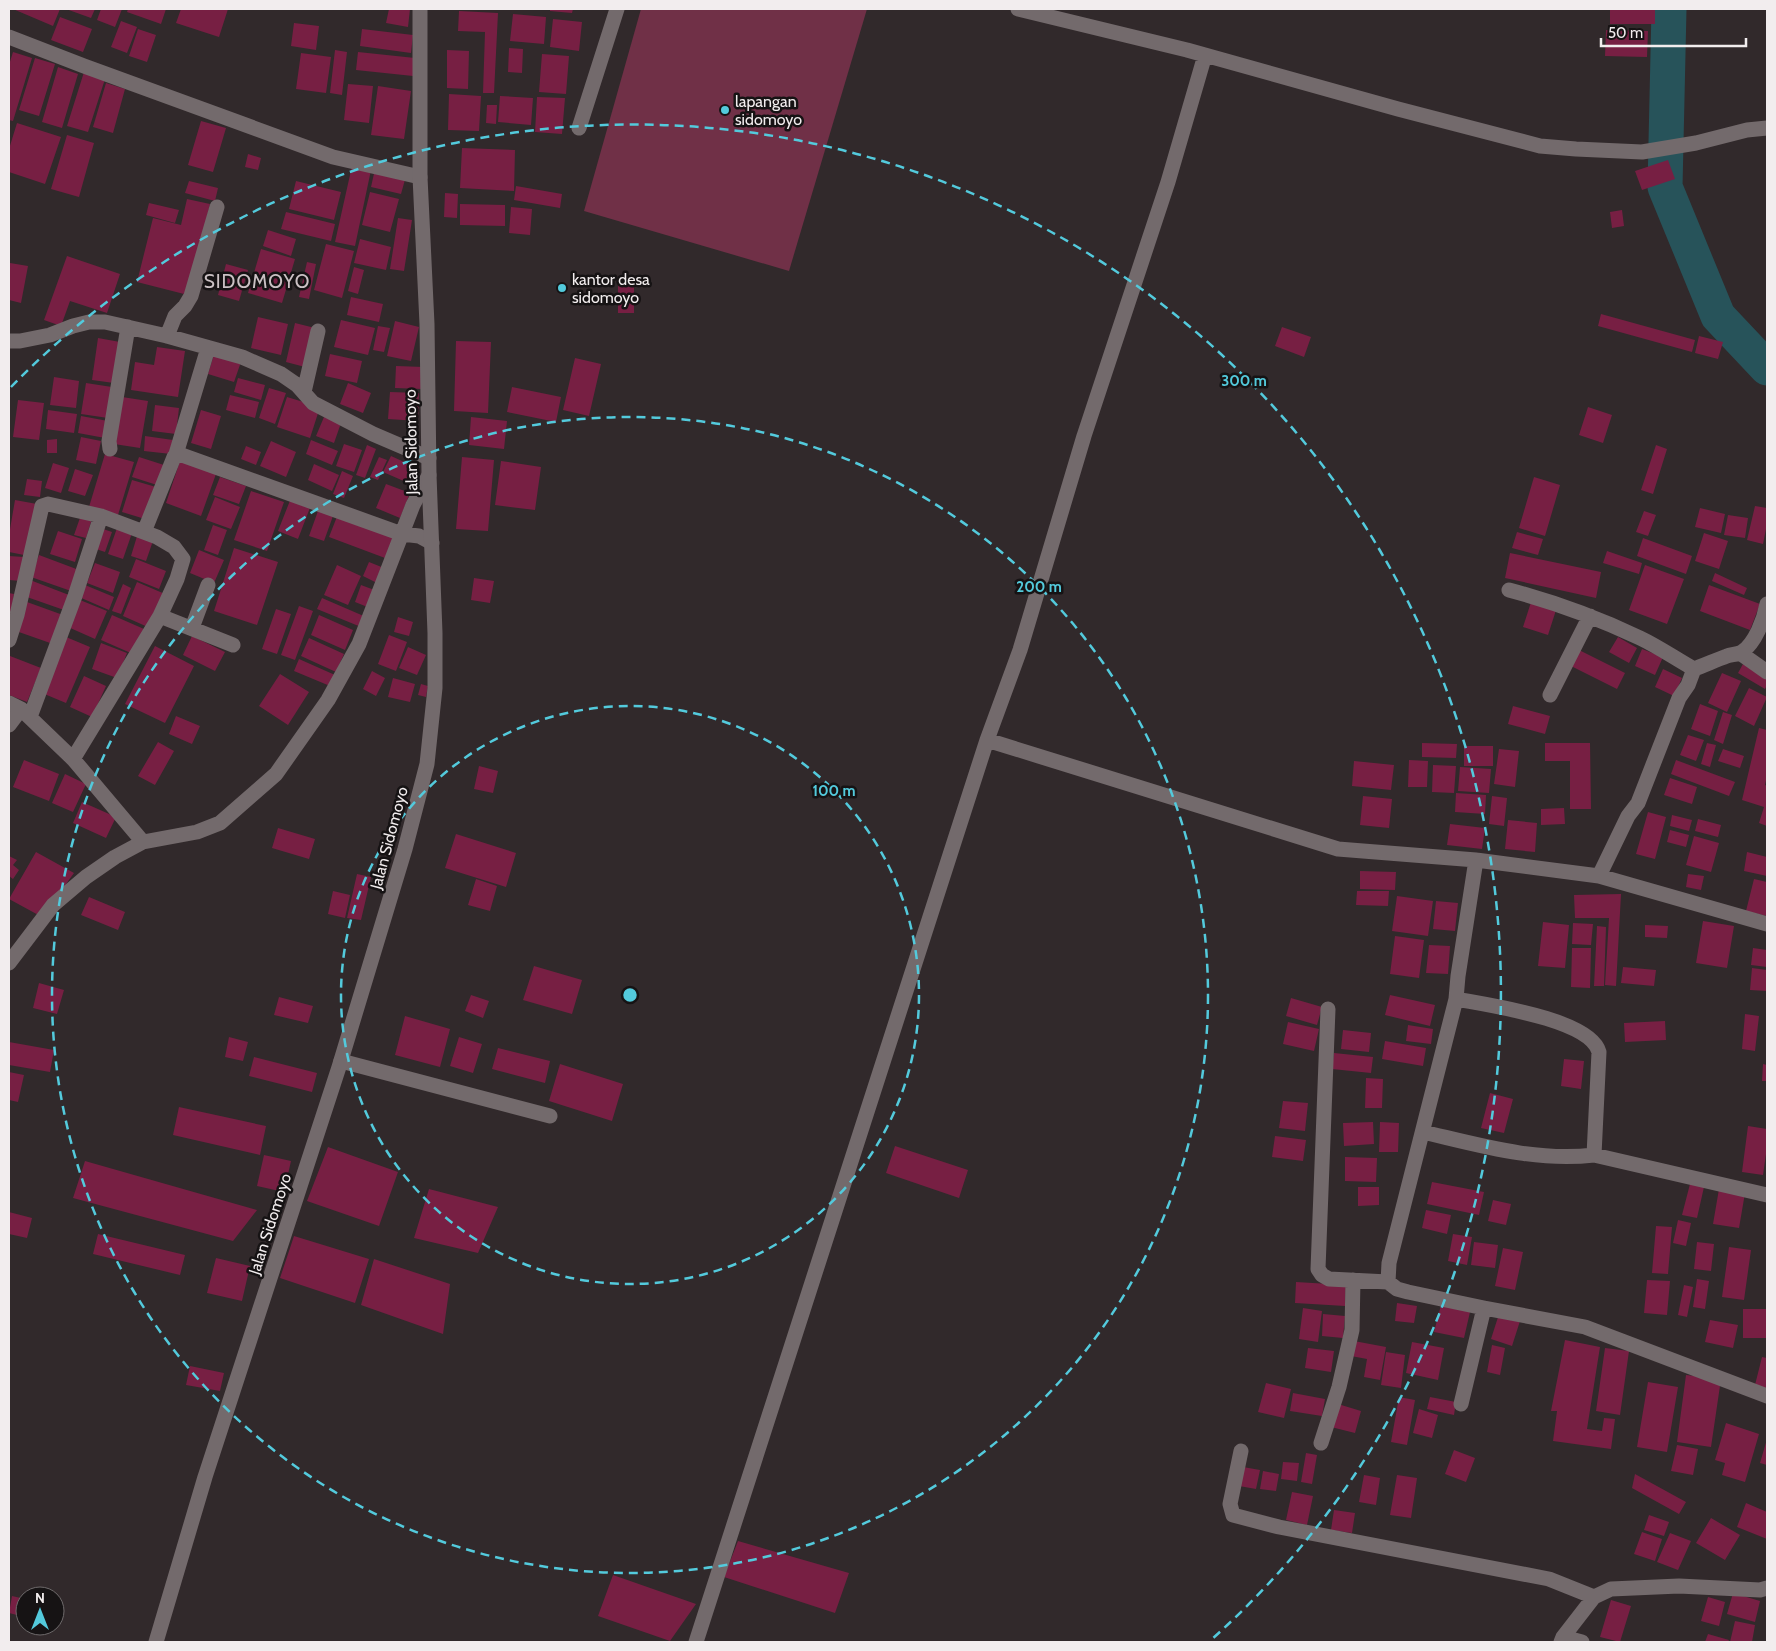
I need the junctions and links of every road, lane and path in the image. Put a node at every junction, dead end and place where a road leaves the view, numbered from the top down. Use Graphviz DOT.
graph roads {
  1 [pos="420,9"];
  2 [pos="617,9"];
  3 [pos="1018,9"];
  4 [pos="9,36"];
  5 [pos="1205,55"];
  6 [pos="579,128"];
  7 [pos="1767,128"];
  8 [pos="420,177"];
  9 [pos="217,207"];
  10 [pos="128,328"];
  11 [pos="318,331"];
  12 [pos="166,336"];
  13 [pos="9,341"];
  14 [pos="208,348"];
  15 [pos="304,392"];
  16 [pos="110,449"];
  17 [pos="176,454"];
  18 [pos="429,458"];
  19 [pos="429,475"];
  20 [pos="101,516"];
  21 [pos="144,532"];
  22 [pos="402,534"];
  23 [pos="432,543"];
  24 [pos="208,585"];
  25 [pos="1509,590"];
  26 [pos="1767,604"];
  27 [pos="160,616"];
  28 [pos="1590,616"];
  29 [pos="192,628"];
  30 [pos="9,640"];
  31 [pos="233,645"];
  32 [pos="1740,653"];
  33 [pos="1694,669"];
  34 [pos="1767,672"];
  35 [pos="1550,695"];
  36 [pos="20,710"];
  37 [pos="9,725"];
  38 [pos="987,740"];
  39 [pos="73,759"];
  40 [pos="143,842"];
  41 [pos="1476,860"];
  42 [pos="1599,876"];
  43 [pos="1767,924"];
  44 [pos="9,963"];
  45 [pos="1456,999"];
  46 [pos="1328,1009"];
  47 [pos="341,1061"];
  48 [pos="550,1116"];
  49 [pos="1423,1132"];
  50 [pos="1594,1154"];
  51 [pos="1767,1194"];
  52 [pos="1353,1280"];
  53 [pos="1388,1282"];
  54 [pos="1484,1308"];
  55 [pos="1767,1396"];
  56 [pos="1461,1404"];
  57 [pos="1321,1443"];
  58 [pos="1242,1451"];
  59 [pos="1767,1588"];
  60 [pos="1594,1598"];
  61 [pos="1562,1640"];
  62 [pos="156,1642"];
  63 [pos="696,1642"];
  64 [pos="1582,1642"];
  1 -- 8 [label="street, Jalan Sidomoyo"];
  2 -- 6 [label="street"];
  3 -- 5 [label="street"];
  4 -- 8 [label="street"];
  5 -- 7 [label="street"];
  5 -- 38 [label="street"];
  8 -- 18 [label="street, Jalan Sidomoyo"];
  9 -- 12 [label="street"];
  10 -- 12 [label="street"];
  10 -- 13 [label="street"];
  10 -- 16 [label="street"];
  11 -- 15 [label="street"];
  12 -- 14 [label="street"];
  14 -- 15 [label="street"];
  14 -- 17 [label="street"];
  15 -- 18 [label="street"];
  17 -- 21 [label="street"];
  17 -- 22 [label="street"];
  18 -- 19 [label="street, Jalan Sidomoyo"];
  19 -- 22 [label="street"];
  19 -- 23 [label="street, Jalan Sidomoyo"];
  20 -- 21 [label="street"];
  20 -- 30 [label="street"];
  20 -- 36 [label="street"];
  21 -- 27 [label="street"];
  22 -- 23 [label="street"];
  22 -- 40 [label="street"];
  23 -- 47 [label="street, Jalan Sidomoyo"];
  24 -- 29 [label="street"];
  25 -- 28 [label="street"];
  26 -- 32 [label="street"];
  27 -- 29 [label="street"];
  27 -- 39 [label="street"];
  28 -- 33 [label="street"];
  28 -- 35 [label="street"];
  29 -- 31 [label="street"];
  32 -- 33 [label="street"];
  32 -- 34 [label="street"];
  33 -- 42 [label="street"];
  36 -- 37 [label="street"];
  36 -- 39 [label="street"];
  38 -- 41 [label="street"];
  38 -- 63 [label="street"];
  39 -- 40 [label="street"];
  40 -- 44 [label="street"];
  41 -- 42 [label="street"];
  41 -- 45 [label="street"];
  42 -- 43 [label="street"];
  45 -- 49 [label="street"];
  45 -- 50 [label="street"];
  46 -- 52 [label="street"];
  47 -- 48 [label="street"];
  47 -- 62 [label="street, Jalan Sidomoyo"];
  49 -- 50 [label="street"];
  49 -- 53 [label="street"];
  50 -- 51 [label="street"];
  52 -- 53 [label="street"];
  52 -- 57 [label="street"];
  53 -- 54 [label="street"];
  54 -- 55 [label="street"];
  54 -- 56 [label="street"];
  58 -- 60 [label="street"];
  59 -- 60 [label="street"];
  60 -- 61 [label="street"];
  61 -- 64 [label="street"];
}
